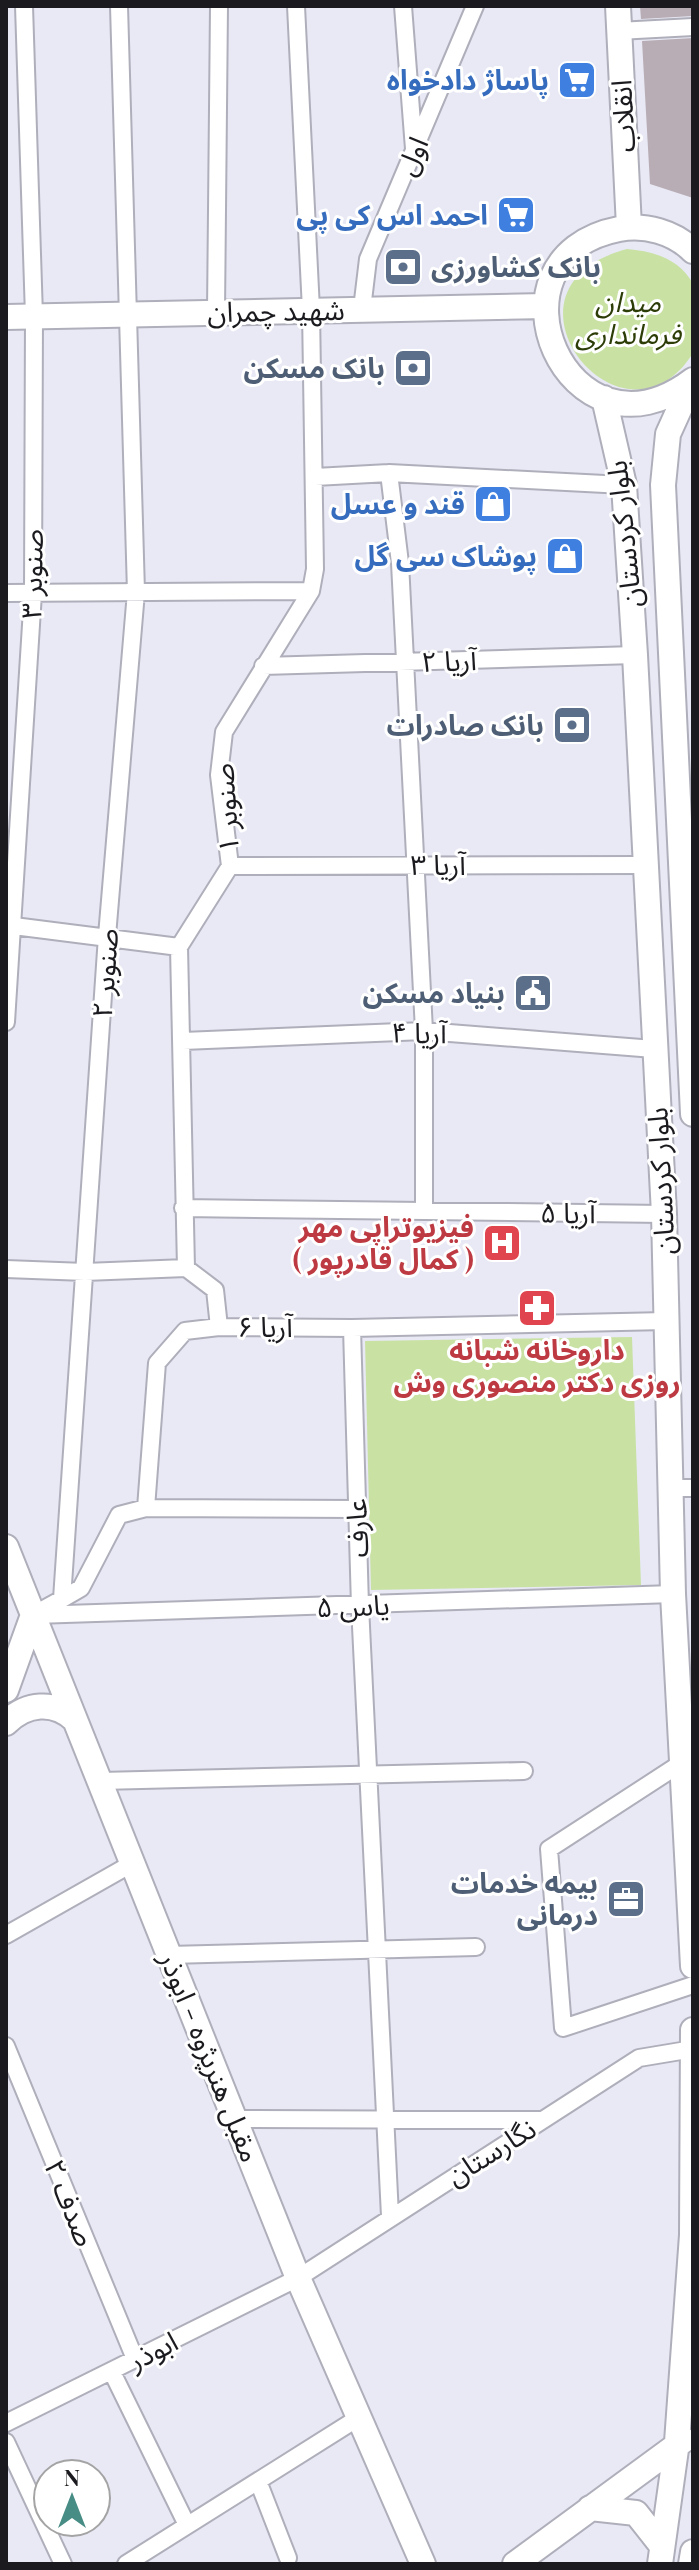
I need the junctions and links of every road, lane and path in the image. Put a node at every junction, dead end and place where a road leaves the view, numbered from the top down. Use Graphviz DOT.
graph roads {
  1 [pos="24,6"];
  2 [pos="119,6"];
  3 [pos="219,6"];
  4 [pos="296,6"];
  5 [pos="403,6"];
  6 [pos="475,6"];
  7 [pos="618,6"];
  8 [pos="693,27"];
  9 [pos="618,31"];
  10 [pos="414,150"];
  11 [pos="629,227"];
  12 [pos="693,251"];
  13 [pos="545,306"];
  14 [pos="362,309"];
  15 [pos="311,310"];
  16 [pos="216,312"];
  17 [pos="130,314"];
  18 [pos="34,316"];
  19 [pos="6,317"];
  20 [pos="692,380"];
  21 [pos="604,398"];
  22 [pos="389,473"];
  23 [pos="315,477"];
  24 [pos="624,485"];
  25 [pos="663,485"];
  26 [pos="311,591"];
  27 [pos="136,592"];
  28 [pos="6,593"];
  29 [pos="33,593"];
  30 [pos="635,655"];
  31 [pos="403,662"];
  32 [pos="263,666"];
  33 [pos="414,865"];
  34 [pos="647,865"];
  35 [pos="230,866"];
  36 [pos="8,925"];
  37 [pos="107,936"];
  38 [pos="179,947"];
  39 [pos="6,1022"];
  40 [pos="424,1031"];
  41 [pos="183,1041"];
  42 [pos="692,1048"];
  43 [pos="654,1049"];
  44 [pos="693,1114"];
  45 [pos="183,1208"];
  46 [pos="424,1211"];
  47 [pos="664,1214"];
  48 [pos="186,1268"];
  49 [pos="6,1269"];
  50 [pos="85,1272"];
  51 [pos="666,1321"];
  52 [pos="219,1327"];
  53 [pos="352,1328"];
  54 [pos="681,1488"];
  55 [pos="146,1508"];
  56 [pos="357,1509"];
  57 [pos="6,1547"];
  58 [pos="673,1594"];
  59 [pos="62,1599"];
  60 [pos="360,1606"];
  61 [pos="33,1615"];
  62 [pos="13,1649"];
  63 [pos="6,1690"];
  64 [pos="75,1720"];
  65 [pos="6,1723"];
  66 [pos="683,1762"];
  67 [pos="524,1771"];
  68 [pos="368,1775"];
  69 [pos="100,1781"];
  70 [pos="133,1863"];
  71 [pos="6,1935"];
  72 [pos="476,1947"];
  73 [pos="376,1950"];
  74 [pos="169,1955"];
  75 [pos="693,1966"];
  76 [pos="693,1985"];
  77 [pos="693,2030"];
  78 [pos="6,2046"];
  79 [pos="693,2049"];
  80 [pos="235,2119"];
  81 [pos="387,2120"];
  82 [pos="542,2120"];
  83 [pos="390,2216"];
  84 [pos="298,2278"];
  85 [pos="135,2359"];
  86 [pos="112,2372"];
  87 [pos="358,2418"];
  88 [pos="6,2423"];
  89 [pos="685,2440"];
  90 [pos="6,2442"];
  91 [pos="258,2481"];
  92 [pos="590,2508"];
  93 [pos="187,2525"];
  94 [pos="693,2552"];
  95 [pos="661,2555"];
  96 [pos="150,2558"];
  97 [pos="288,2558"];
  98 [pos="63,2564"];
  99 [pos="126,2564"];
  100 [pos="423,2564"];
  101 [pos="515,2564"];
  102 [pos="691,2564"];
  1 -- 18 [label="street, صنوبر ۳"];
  2 -- 17 [label="street, صنوبر ۲"];
  3 -- 16 [label="street"];
  4 -- 15 [label="street, صنوبر ۱"];
  5 -- 10 [label="street"];
  6 -- 10 [label="street, اول"];
  7 -- 9 [label="main road, انقلاب"];
  8 -- 9 [label="street"];
  9 -- 11 [label="main road, انقلاب"];
  10 -- 14 [label="street, اول"];
  11 -- 12 [label="main road"];
  11 -- 13 [label="main road"];
  13 -- 14 [label="main road, شهید چمران"];
  13 -- 21 [label="main road"];
  14 -- 15 [label="main road, شهید چمران"];
  15 -- 16 [label="main road, شهید چمران"];
  15 -- 23 [label="street, صنوبر ۱"];
  16 -- 17 [label="main road, شهید چمران"];
  17 -- 18 [label="main road, شهید چمران"];
  17 -- 27 [label="street, صنوبر ۲"];
  18 -- 19 [label="main road, شهید چمران"];
  18 -- 29 [label="street, صنوبر ۳"];
  20 -- 21 [label="main road"];
  20 -- 25 [label="main road, بلوار کردستان"];
  21 -- 24 [label="main road, بلوار کردستان"];
  22 -- 23 [label="street"];
  22 -- 24 [label="street"];
  22 -- 31 [label="street"];
  23 -- 26 [label="street, صنوبر ۱"];
  24 -- 25 [label="main road"];
  24 -- 30 [label="main road, بلوار کردستان"];
  25 -- 42 [label="main road, بلوار کردستان"];
  26 -- 27 [label="street"];
  26 -- 32 [label="street, صنوبر ۱"];
  27 -- 29 [label="street"];
  27 -- 37 [label="street, صنوبر ۲"];
  28 -- 29 [label="street"];
  29 -- 36 [label="street, صنوبر ۳"];
  30 -- 31 [label="street, آریا ۲"];
  30 -- 34 [label="main road, بلوار کردستان"];
  31 -- 32 [label="street, آریا ۲"];
  31 -- 33 [label="street"];
  32 -- 35 [label="street, صنوبر ۱"];
  33 -- 34 [label="street, آریا ۳"];
  33 -- 35 [label="street, آریا ۳"];
  33 -- 40 [label="street"];
  34 -- 43 [label="main road, بلوار کردستان"];
  35 -- 38 [label="street, صنوبر ۱"];
  36 -- 37 [label="street"];
  36 -- 39 [label="street, صنوبر ۳"];
  37 -- 38 [label="street"];
  37 -- 50 [label="street, صنوبر ۲"];
  38 -- 41 [label="street"];
  40 -- 41 [label="street, آریا ۴"];
  40 -- 43 [label="street, آریا ۴"];
  40 -- 46 [label="street"];
  41 -- 45 [label="street"];
  42 -- 44 [label="main road, بلوار کردستان"];
  43 -- 47 [label="main road, بلوار کردستان"];
  45 -- 46 [label="street, آریا ۵"];
  45 -- 48 [label="street"];
  46 -- 47 [label="street, آریا ۵"];
  47 -- 51 [label="main road, بلوار کردستان"];
  48 -- 50 [label="street"];
  48 -- 52 [label="street"];
  49 -- 50 [label="street"];
  50 -- 59 [label="street, صنوبر ۲"];
  51 -- 53 [label="street, آریا ۶"];
  51 -- 54 [label="main road, بلوار کردستان"];
  52 -- 53 [label="street, آریا ۶"];
  52 -- 55 [label="street, آریا ۶"];
  53 -- 56 [label="street, عارف"];
  54 -- 58 [label="main road, بلوار کردستان"];
  55 -- 56 [label="street"];
  55 -- 59 [label="street"];
  56 -- 60 [label="street, عارف"];
  57 -- 61 [label="main road, مقبل هنرپژوه - ابوذر"];
  58 -- 60 [label="street, یاس ۵"];
  58 -- 66 [label="main road, بلوار کردستان"];
  59 -- 61 [label="street"];
  60 -- 61 [label="street, یاس ۵"];
  60 -- 68 [label="street, عارف"];
  61 -- 62 [label="main road"];
  61 -- 64 [label="main road, مقبل هنرپژوه - ابوذر"];
  62 -- 63 [label="main road"];
  64 -- 65 [label="main road"];
  64 -- 69 [label="main road, مقبل هنرپژوه - ابوذر"];
  66 -- 75 [label="main road, بلوار کردستان"];
  66 -- 76 [label="street"];
  67 -- 68 [label="street"];
  68 -- 69 [label="street"];
  68 -- 73 [label="street, عارف"];
  69 -- 70 [label="main road, مقبل هنرپژوه - ابوذر"];
  70 -- 71 [label="street"];
  70 -- 74 [label="main road, مقبل هنرپژوه - ابوذر"];
  72 -- 73 [label="street"];
  73 -- 74 [label="street"];
  73 -- 81 [label="street, عارف"];
  74 -- 80 [label="main road, مقبل هنرپژوه - ابوذر"];
  77 -- 79 [label="main road"];
  78 -- 85 [label="street, صدف ۲"];
  79 -- 82 [label="street, نگارستان"];
  79 -- 89 [label="main road"];
  80 -- 81 [label="street"];
  80 -- 84 [label="main road, مقبل هنرپژوه - ابوذر"];
  81 -- 82 [label="street"];
  81 -- 83 [label="street, عارف"];
  82 -- 83 [label="street, نگارستان"];
  83 -- 84 [label="street, نگارستان"];
  84 -- 85 [label="street, ابوذر"];
  84 -- 87 [label="main road, مقبل هنرپژوه - ابوذر"];
  85 -- 86 [label="street, ابوذر"];
  86 -- 88 [label="street, ابوذر"];
  86 -- 93 [label="street"];
  87 -- 91 [label="street"];
  87 -- 100 [label="main road, مقبل هنرپژوه - ابوذر"];
  89 -- 92 [label="main road"];
  89 -- 95 [label="main road"];
  90 -- 98 [label="street"];
  91 -- 93 [label="street"];
  91 -- 97 [label="street"];
  92 -- 95 [label="main road"];
  92 -- 101 [label="main road"];
  93 -- 96 [label="street"];
  94 -- 102 [label="main road"];
  96 -- 99 [label="street"];
}
